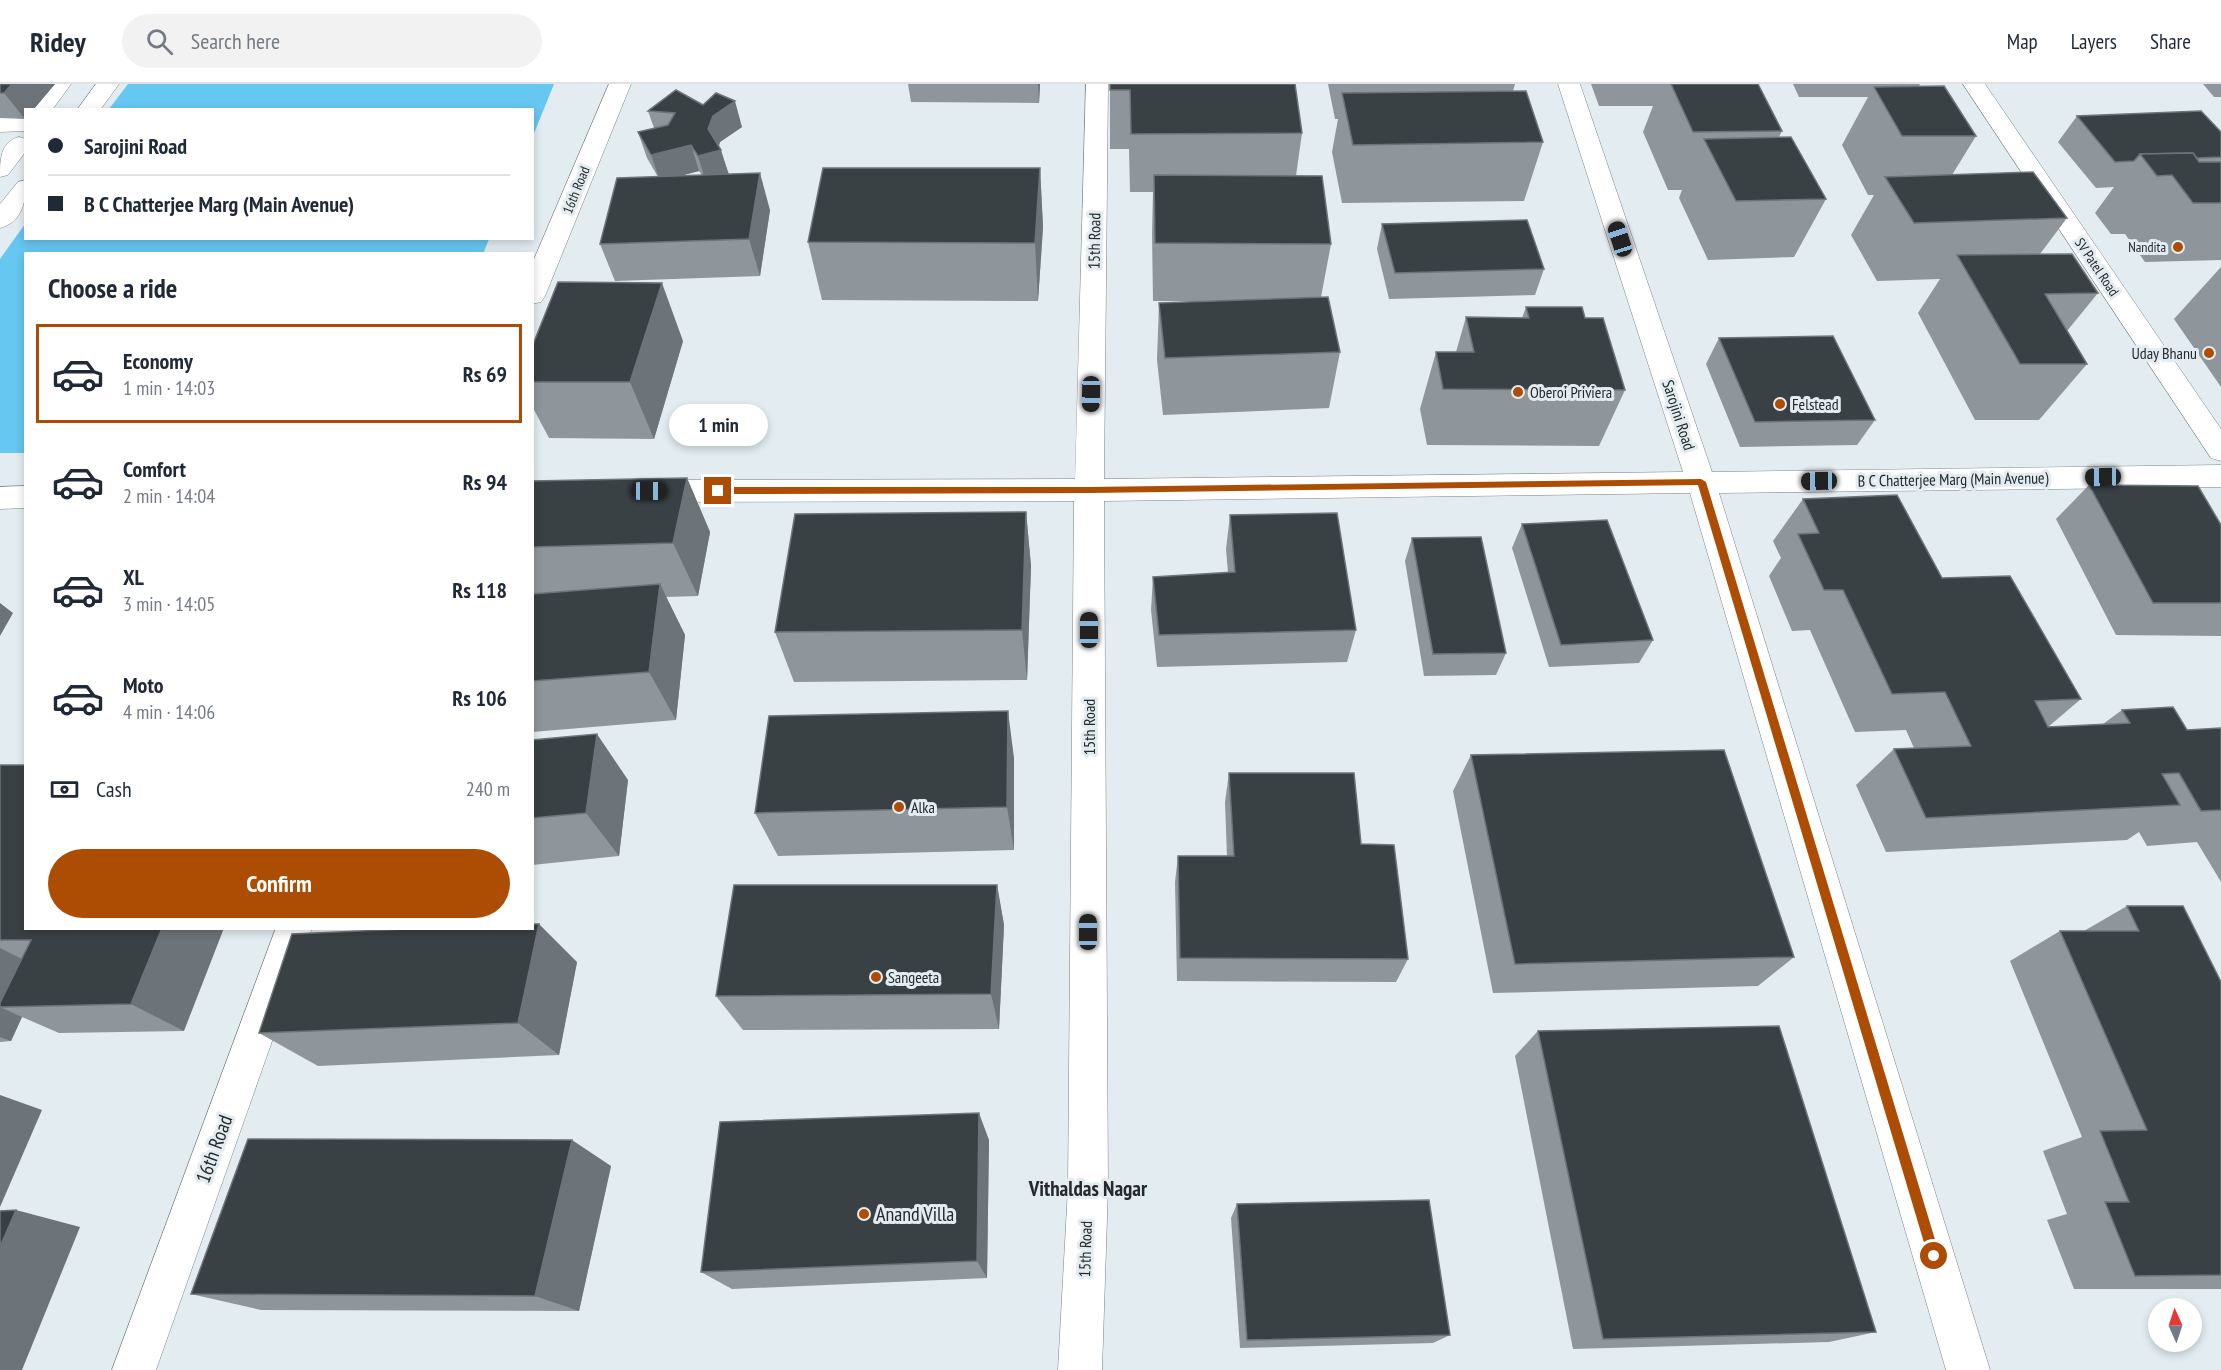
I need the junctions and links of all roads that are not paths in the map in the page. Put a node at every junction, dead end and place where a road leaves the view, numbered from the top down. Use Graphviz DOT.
graph roads {
  1 [pos="60,84"];
  2 [pos="108,84"];
  3 [pos="620,84"];
  4 [pos="1098,84"];
  5 [pos="1569,84"];
  6 [pos="1974,84"];
  7 [pos="42,108"];
  8 [pos="90,108"];
  9 [pos="0,124"];
  10 [pos="18,139"];
  11 [pos="0,170"];
  12 [pos="24,189"];
  13 [pos="1,216"];
  14 [pos="534,291"];
  15 [pos="2221,451"];
  16 [pos="2221,476"];
  17 [pos="1701,482"];
  18 [pos="1089,490"];
  19 [pos="627,491"];
  20 [pos="24,497"];
  21 [pos="0,498"];
  22 [pos="293,930"];
  23 [pos="134,1370"];
  24 [pos="1080,1370"];
  25 [pos="1968,1370"];
  1 -- 7 [label="street"];
  2 -- 8 [label="street"];
  3 -- 14 [label="street, 16th Road"];
  4 -- 18 [label="street, 15th Road"];
  5 -- 17 [label="street, Sarojini Road"];
  6 -- 15 [label="street, SV Patel Road"];
  9 -- 10 [label="street"];
  10 -- 11 [label="street"];
  12 -- 13 [label="street"];
  16 -- 17 [label="street, B C Chatterjee Marg (Main Avenue)"];
  17 -- 18 [label="street, B C Chatterjee Marg (Main Avenue)"];
  17 -- 25 [label="street, Sarojini Road"];
  18 -- 19 [label="street, B C Chatterjee Marg (Main Avenue)"];
  18 -- 24 [label="street, 15th Road"];
  20 -- 21 [label="street"];
  22 -- 23 [label="street, 16th Road"];
}
